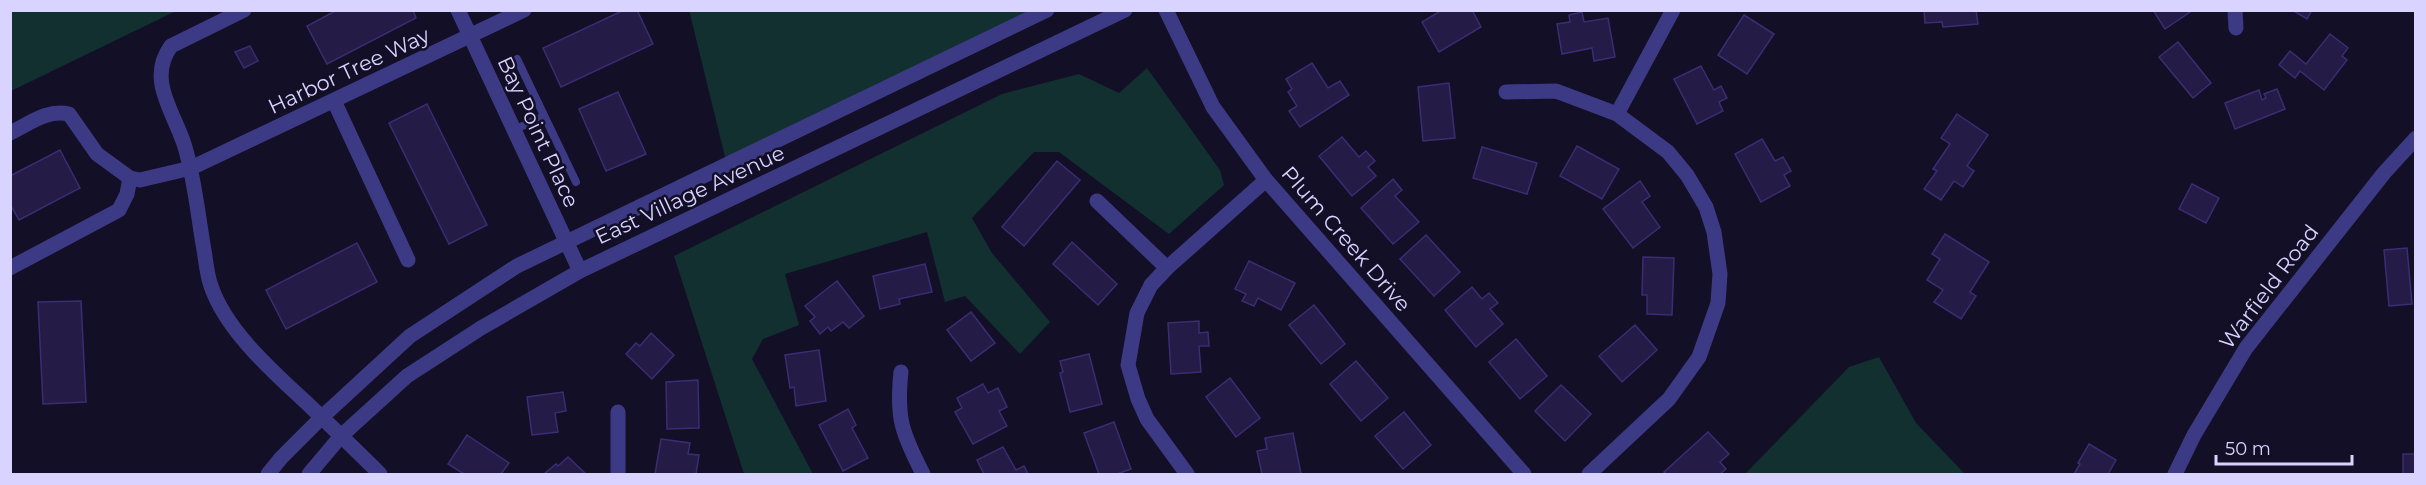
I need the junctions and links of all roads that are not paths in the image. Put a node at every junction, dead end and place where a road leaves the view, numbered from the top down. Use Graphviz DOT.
graph roads {
  1 [pos="244,10"];
  2 [pos="458,10"];
  3 [pos="524,10"];
  4 [pos="1047,10"];
  5 [pos="1125,10"];
  6 [pos="1166,10"];
  7 [pos="1672,10"];
  8 [pos="2235,10"];
  9 [pos="2236,28"];
  10 [pos="470,37"];
  11 [pos="517,59"];
  12 [pos="1506,92"];
  13 [pos="334,101"];
  14 [pos="1617,114"];
  15 [pos="544,116"];
  16 [pos="514,130"];
  17 [pos="10,133"];
  18 [pos="2415,138"];
  19 [pos="191,168"];
  20 [pos="130,178"];
  21 [pos="1266,180"];
  22 [pos="576,182"];
  23 [pos="1097,201"];
  24 [pos="567,243"];
  25 [pos="408,260"];
  26 [pos="10,268"];
  27 [pos="1167,268"];
  28 [pos="580,270"];
  29 [pos="901,372"];
  30 [pos="618,412"];
  31 [pos="322,417"];
  32 [pos="341,436"];
  33 [pos="268,474"];
  34 [pos="309,474"];
  35 [pos="380,474"];
  36 [pos="618,474"];
  37 [pos="923,474"];
  38 [pos="1187,474"];
  39 [pos="1524,474"];
  40 [pos="1589,474"];
  41 [pos="2175,474"];
  1 -- 19 [label="street"];
  2 -- 10 [label="street, Bay Point Place"];
  3 -- 10 [label="street, Harbor Tree Way"];
  4 -- 24 [label="street, East Village Avenue"];
  5 -- 28 [label="street, East Village Avenue"];
  6 -- 21 [label="street, Plum Creek Drive"];
  7 -- 14 [label="street"];
  8 -- 9 [label="street"];
  10 -- 13 [label="street, Harbor Tree Way"];
  10 -- 16 [label="street, Bay Point Place"];
  11 -- 15 [label="lane"];
  12 -- 14 [label="street"];
  13 -- 19 [label="street, Harbor Tree Way"];
  13 -- 25 [label="street"];
  14 -- 40 [label="street"];
  15 -- 16 [label="lane"];
  15 -- 22 [label="lane"];
  16 -- 24 [label="street, Bay Point Place"];
  17 -- 20 [label="street"];
  18 -- 41 [label="street, Warfield Road"];
  19 -- 20 [label="street, Harbor Tree Way"];
  19 -- 31 [label="street"];
  20 -- 26 [label="street"];
  21 -- 27 [label="street"];
  21 -- 39 [label="street, Plum Creek Drive"];
  23 -- 27 [label="street"];
  24 -- 28 [label="street, Bay Point Place"];
  24 -- 31 [label="street, East Village Avenue"];
  27 -- 38 [label="street"];
  28 -- 32 [label="street, East Village Avenue"];
  29 -- 37 [label="street"];
  30 -- 36 [label="street"];
  31 -- 32 [label="street"];
  31 -- 33 [label="street, East Village Avenue"];
  32 -- 34 [label="street, East Village Avenue"];
  32 -- 35 [label="street"];
}
